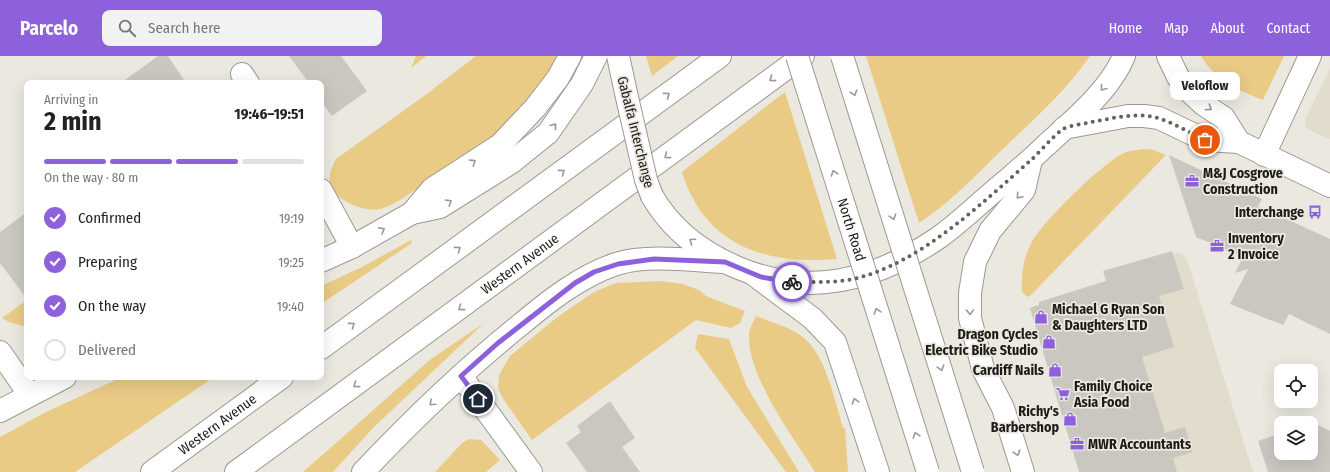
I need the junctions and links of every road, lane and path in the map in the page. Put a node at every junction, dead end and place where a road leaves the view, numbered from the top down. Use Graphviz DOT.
graph roads {
  1 [pos="570,56"];
  2 [pos="596,56"];
  3 [pos="618,56"];
  4 [pos="720,56"];
  5 [pos="797,56"];
  6 [pos="803,56"];
  7 [pos="842,56"];
  8 [pos="1124,56"];
  9 [pos="1168,56"];
  10 [pos="1310,56"];
  11 [pos="1064,128"];
  12 [pos="1238,142"];
  13 [pos="1264,155"];
  14 [pos="1031,160"];
  15 [pos="1330,186"];
  16 [pos="324,196"];
  17 [pos="412,213"];
  18 [pos="352,247"];
  19 [pos="324,260"];
  20 [pos="725,262"];
  21 [pos="753,274"];
  22 [pos="324,346"];
  23 [pos="0,352"];
  24 [pos="461,376"];
  25 [pos="59,380"];
  26 [pos="278,380"];
  27 [pos="29,394"];
  28 [pos="0,411"];
  29 [pos="152,472"];
  30 [pos="236,472"];
  31 [pos="363,472"];
  32 [pos="531,472"];
  33 [pos="878,472"];
  34 [pos="928,472"];
  35 [pos="973,472"];
  36 [pos="1023,472"];
  17 -- 1 [label="main road, one-way"];
  17 -- 2 [label="main road, one-way"];
  20 -- 3 [label="main road, Gabalfa Interchange, one-way, bridge"];
  22 -- 4 [label="main road, one-way"];
  34 -- 5 [label="main road, North Road, one-way, bridge"];
  6 -- 30 [label="main road, Western Avenue, one-way"];
  7 -- 35 [label="main road, one-way, bridge"];
  8 -- 11 [label="main road, Gabalfa Interchange, one-way"];
  9 -- 12 [label="main road, one-way"];
  10 -- 13 [label="main road"];
  11 -- 12 [label="main road"];
  11 -- 14 [label="main road, Gabalfa Interchange"];
  12 -- 13 [label="main road"];
  13 -- 15 [label="main road"];
  14 -- 21 [label="main road, Gabalfa Interchange"];
  14 -- 36 [label="main road, one-way"];
  16 -- 18 [label="main road"];
  18 -- 17 [label="main road, one-way"];
  18 -- 19 [label="main road"];
  20 -- 21 [label="main road, Gabalfa Interchange"];
  20 -- 24 [label="main road"];
  33 -- 21 [label="main road, one-way"];
  23 -- 27 [label="main road"];
  24 -- 31 [label="main road, one-way"];
  24 -- 32 [label="main road"];
  25 -- 27 [label="main road"];
  26 -- 29 [label="main road, Western Avenue"];
  27 -- 28 [label="main road"];
}
